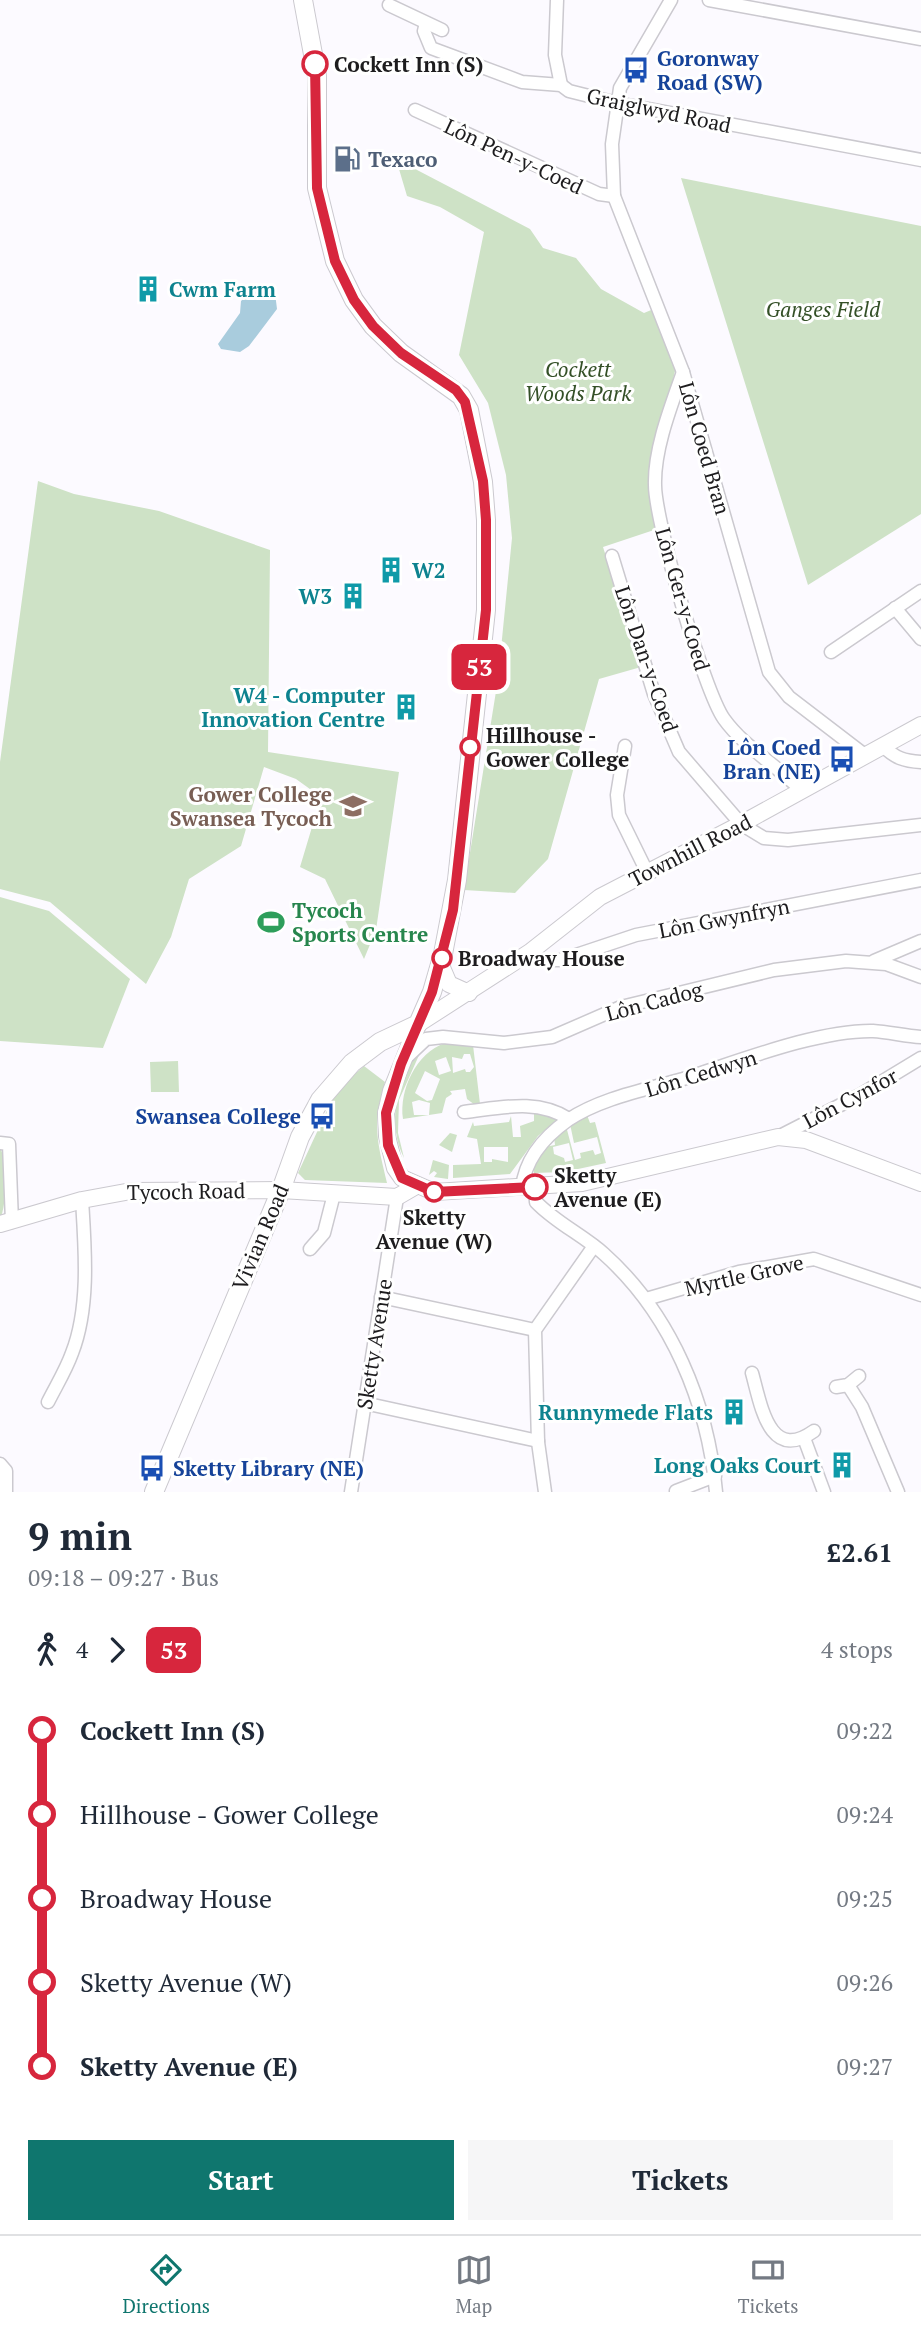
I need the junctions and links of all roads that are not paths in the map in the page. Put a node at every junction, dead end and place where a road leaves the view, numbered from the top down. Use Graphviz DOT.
graph roads {
  1 [pos="303,0"];
  2 [pos="556,0"];
  3 [pos="671,0"];
  4 [pos="709,0"];
  5 [pos="389,5"];
  6 [pos="426,23"];
  7 [pos="442,30"];
  8 [pos="921,39"];
  9 [pos="561,85"];
  10 [pos="617,103"];
  11 [pos="415,110"];
  12 [pos="921,160"];
  13 [pos="614,196"];
  14 [pos="683,372"];
  15 [pos="612,556"];
  16 [pos="921,591"];
  17 [pos="895,608"];
  18 [pos="921,639"];
  19 [pos="831,652"];
  20 [pos="921,725"];
  21 [pos="625,746"];
  22 [pos="883,746"];
  23 [pos="866,756"];
  24 [pos="921,762"];
  25 [pos="802,791"];
  26 [pos="741,824"];
  27 [pos="921,825"];
  28 [pos="647,872"];
  29 [pos="918,878"];
  30 [pos="921,941"];
  31 [pos="530,952"];
  32 [pos="870,962"];
  33 [pos="440,963"];
  34 [pos="921,977"];
  35 [pos="470,993"];
  36 [pos="428,1002"];
  37 [pos="418,1024"];
  38 [pos="921,1037"];
  39 [pos="380,1042"];
  40 [pos="921,1058"];
  41 [pos="399,1068"];
  42 [pos="464,1112"];
  43 [pos="569,1119"];
  44 [pos="778,1137"];
  45 [pos="0,1143"];
  46 [pos="921,1183"];
  47 [pos="416,1186"];
  48 [pos="528,1187"];
  49 [pos="281,1190"];
  50 [pos="334,1194"];
  51 [pos="397,1197"];
  52 [pos="82,1200"];
  53 [pos="6,1223"];
  54 [pos="594,1246"];
  55 [pos="310,1249"];
  56 [pos="921,1295"];
  57 [pos="381,1297"];
  58 [pos="646,1299"];
  59 [pos="535,1330"];
  60 [pos="752,1373"];
  61 [pos="859,1376"];
  62 [pos="48,1402"];
  63 [pos="364,1404"];
  64 [pos="538,1441"];
  65 [pos="0,1464"];
  66 [pos="715,1476"];
  67 [pos="6,1492"];
  68 [pos="154,1492"];
  69 [pos="351,1492"];
  70 [pos="545,1492"];
  71 [pos="676,1492"];
  72 [pos="716,1492"];
  73 [pos="824,1492"];
  74 [pos="898,1492"];
  1 -- 33 [label="main road"];
  2 -- 9 [label="street"];
  3 -- 10 [label="street, Lôn Coed Bran"];
  4 -- 8 [label="street"];
  5 -- 6 [label="street"];
  6 -- 7 [label="street"];
  6 -- 9 [label="street, Graiglwyd Road"];
  9 -- 10 [label="street, Graiglwyd Road"];
  10 -- 12 [label="street, Graiglwyd Road"];
  10 -- 13 [label="street, Lôn Coed Bran"];
  11 -- 13 [label="street, Lôn Pen-y-Coed"];
  13 -- 14 [label="street, Lôn Coed Bran"];
  14 -- 23 [label="street, Lôn Coed Bran"];
  14 -- 25 [label="street, Lôn Ger-y-Coed"];
  15 -- 26 [label="street, Lôn Dan-y-Coed"];
  16 -- 17 [label="street"];
  17 -- 18 [label="street"];
  17 -- 19 [label="street"];
  20 -- 22 [label="street, Townhill Road"];
  21 -- 28 [label="street"];
  22 -- 23 [label="street, Townhill Road"];
  22 -- 24 [label="street"];
  23 -- 25 [label="street, Townhill Road"];
  25 -- 26 [label="street, Townhill Road"];
  26 -- 27 [label="street"];
  26 -- 28 [label="street, Townhill Road"];
  28 -- 31 [label="street, Townhill Road"];
  29 -- 31 [label="street, Lôn Gwynfryn"];
  30 -- 32 [label="street"];
  31 -- 35 [label="street, Townhill Road"];
  32 -- 34 [label="street, Lôn Cadog"];
  32 -- 41 [label="street, Lôn Cadog"];
  33 -- 35 [label="street"];
  33 -- 36 [label="main road"];
  35 -- 37 [label="street, Townhill Road"];
  36 -- 37 [label="main road"];
  36 -- 39 [label="main road"];
  37 -- 39 [label="main road, Vivian Road"];
  37 -- 41 [label="street"];
  38 -- 43 [label="street, Lôn Cedwyn"];
  39 -- 49 [label="main road, Vivian Road"];
  40 -- 44 [label="street, Lôn Cynfor"];
  41 -- 47 [label="street"];
  42 -- 43 [label="street"];
  43 -- 48 [label="street, Lôn Cedwyn"];
  44 -- 46 [label="street"];
  44 -- 48 [label="street"];
  45 -- 53 [label="street"];
  47 -- 48 [label="street"];
  47 -- 51 [label="street"];
  48 -- 54 [label="street"];
  49 -- 50 [label="street, Tycoch Road"];
  49 -- 52 [label="street, Tycoch Road"];
  49 -- 68 [label="main road, Vivian Road"];
  50 -- 51 [label="street, Tycoch Road"];
  50 -- 55 [label="street"];
  51 -- 57 [label="street, Sketty Avenue"];
  52 -- 53 [label="street, Tycoch Road"];
  52 -- 62 [label="street"];
  54 -- 58 [label="street"];
  54 -- 59 [label="street"];
  56 -- 58 [label="street, Myrtle Grove"];
  57 -- 59 [label="street"];
  57 -- 63 [label="street, Sketty Avenue"];
  58 -- 66 [label="street"];
  59 -- 64 [label="street"];
  60 -- 73 [label="street"];
  61 -- 74 [label="street"];
  63 -- 64 [label="street"];
  63 -- 69 [label="street, Sketty Avenue"];
  64 -- 70 [label="street"];
  65 -- 67 [label="street"];
  66 -- 71 [label="street"];
  66 -- 72 [label="street"];
}
